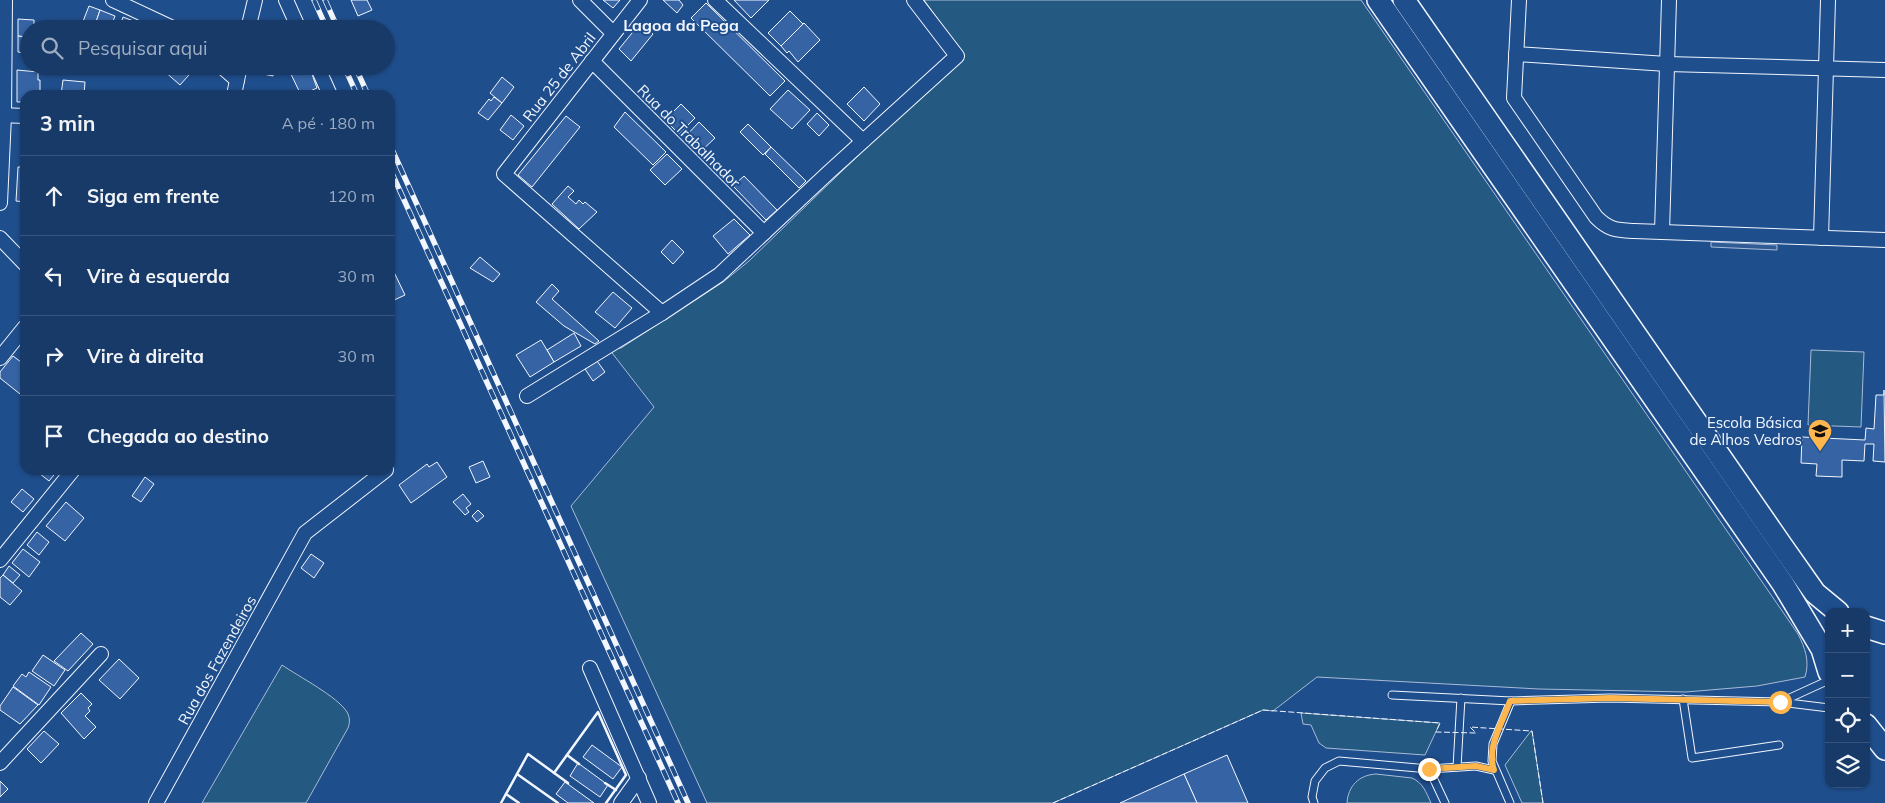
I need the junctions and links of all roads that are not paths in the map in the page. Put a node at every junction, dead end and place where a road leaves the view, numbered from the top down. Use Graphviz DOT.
graph roads {
  1 [pos="113,0"];
  2 [pos="255,0"];
  3 [pos="286,0"];
  4 [pos="580,0"];
  5 [pos="640,0"];
  6 [pos="715,0"];
  7 [pos="914,0"];
  8 [pos="1378,0"];
  9 [pos="1404,0"];
  10 [pos="1519,0"];
  11 [pos="1669,0"];
  12 [pos="1828,0"];
  13 [pos="3,4"];
  14 [pos="156,20"];
  15 [pos="250,20"];
  16 [pos="295,20"];
  17 [pos="613,33"];
  18 [pos="1516,54"];
  19 [pos="592,61"];
  20 [pos="1666,64"];
  21 [pos="1827,69"];
  22 [pos="1885,70"];
  23 [pos="238,75"];
  24 [pos="320,75"];
  25 [pos="235,90"];
  26 [pos="328,90"];
  27 [pos="2,116"];
  28 [pos="20,116"];
  29 [pos="863,141"];
  30 [pos="0,203"];
  31 [pos="1662,232"];
  32 [pos="764,233"];
  33 [pos="0,238"];
  34 [pos="1821,238"];
  35 [pos="1885,240"];
  36 [pos="20,259"];
  37 [pos="662,313"];
  38 [pos="20,333"];
  39 [pos="0,358"];
  40 [pos="527,396"];
  41 [pos="69,475"];
  42 [pos="380,475"];
  43 [pos="0,560"];
  44 [pos="1833,608"];
  45 [pos="102,654"];
  46 [pos="1825,658"];
  47 [pos="590,668"];
  48 [pos="1825,682"];
  49 [pos="1392,695"];
  50 [pos="1461,698"];
  51 [pos="1682,700"];
  52 [pos="1510,701"];
  53 [pos="1780,702"];
  54 [pos="1825,708"];
  55 [pos="1885,723"];
  56 [pos="1870,724"];
  57 [pos="1870,729"];
  58 [pos="1779,745"];
  59 [pos="1885,749"];
  60 [pos="0,763"];
  61 [pos="1457,767"];
  62 [pos="1429,769"];
  63 [pos="1494,770"];
  64 [pos="638,778"];
  65 [pos="156,803"];
  66 [pos="621,803"];
  67 [pos="649,803"];
  68 [pos="1314,803"];
  69 [pos="1445,803"];
  70 [pos="1510,803"];
  1 -- 14 [label="street"];
  2 -- 15 [label="street"];
  3 -- 16 [label="street"];
  4 -- 17 [label="street"];
  5 -- 17 [label="street, Rua 25 de Abril"];
  6 -- 29 [label="street"];
  7 -- 29 [label="street"];
  8 -- 46 [label="main road"];
  9 -- 44 [label="main road"];
  10 -- 18 [label="street"];
  11 -- 20 [label="street"];
  12 -- 21 [label="street"];
  13 -- 27 [label="street"];
  17 -- 19 [label="street, Rua 25 de Abril"];
  18 -- 20 [label="street"];
  18 -- 31 [label="street"];
  19 -- 32 [label="street, Rua do Trabalhador"];
  19 -- 37 [label="street, Rua 25 de Abril"];
  20 -- 21 [label="street"];
  20 -- 31 [label="street"];
  21 -- 22 [label="street"];
  21 -- 34 [label="street"];
  23 -- 25 [label="street"];
  24 -- 26 [label="street"];
  27 -- 28 [label="street"];
  27 -- 30 [label="street"];
  29 -- 32 [label="street"];
  31 -- 34 [label="street"];
  32 -- 37 [label="street"];
  33 -- 36 [label="street"];
  34 -- 35 [label="street"];
  37 -- 40 [label="street"];
  38 -- 39 [label="street"];
  41 -- 43 [label="street"];
  42 -- 65 [label="street, Rua dos Fazendeiros"];
  45 -- 60 [label="street"];
  47 -- 64 [label="street"];
  48 -- 53 [label="lane"];
  49 -- 50 [label="lane"];
  50 -- 52 [label="lane"];
  50 -- 61 [label="lane"];
  51 -- 52 [label="lane"];
  51 -- 53 [label="lane"];
  51 -- 58 [label="lane"];
  52 -- 63 [label="lane"];
  53 -- 54 [label="lane"];
  55 -- 56 [label="main road"];
  57 -- 59 [label="main road"];
  61 -- 62 [label="lane"];
  61 -- 63 [label="lane"];
  62 -- 68 [label="lane"];
  62 -- 69 [label="lane"];
  63 -- 70 [label="lane"];
  64 -- 66 [label="street"];
  64 -- 67 [label="street"];
}
